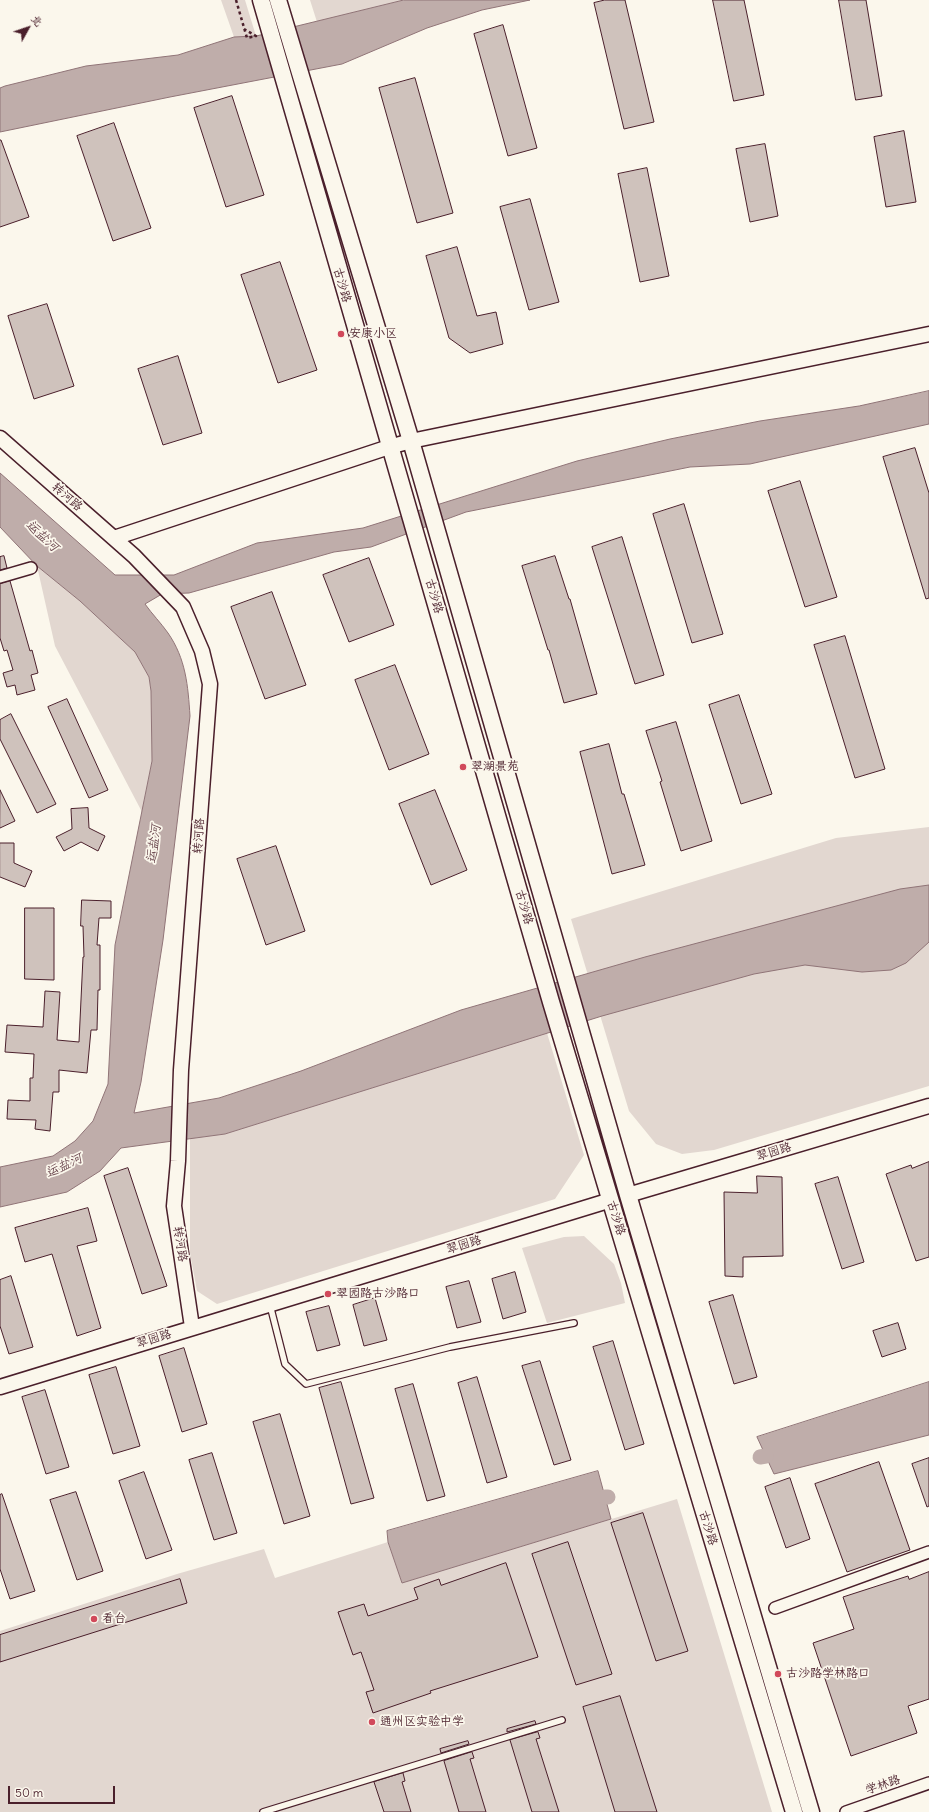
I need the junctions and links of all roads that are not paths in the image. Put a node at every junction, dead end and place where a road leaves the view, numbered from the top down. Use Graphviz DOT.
graph roads {
  1 [pos="261,0"];
  2 [pos="278,0"];
  3 [pos="929,334"];
  4 [pos="0,438"];
  5 [pos="410,441"];
  6 [pos="389,447"];
  7 [pos="114,538"];
  8 [pos="30,568"];
  9 [pos="0,577"];
  10 [pos="929,1106"];
  11 [pos="628,1195"];
  12 [pos="611,1200"];
  13 [pos="270,1305"];
  14 [pos="574,1323"];
  15 [pos="192,1327"];
  16 [pos="0,1388"];
  17 [pos="929,1552"];
  18 [pos="775,1608"];
  19 [pos="562,1720"];
  20 [pos="929,1783"];
  21 [pos="263,1812"];
  22 [pos="794,1812"];
  23 [pos="811,1812"];
  24 [pos="846,1812"];
  1 -- 6 [label="main road, 古沙路"];
  2 -- 5 [label="main road, 古沙路"];
  3 -- 5 [label="street"];
  4 -- 7 [label="street, 转河路"];
  5 -- 6 [label="street"];
  5 -- 11 [label="main road, 古沙路"];
  6 -- 7 [label="street"];
  6 -- 12 [label="main road, 古沙路"];
  7 -- 15 [label="street, 转河路"];
  8 -- 9 [label="street"];
  10 -- 11 [label="street, 翠园路"];
  11 -- 12 [label="street, 翠园路"];
  11 -- 23 [label="main road, 古沙路"];
  12 -- 13 [label="street, 翠园路"];
  12 -- 22 [label="main road, 古沙路"];
  13 -- 14 [label="lane"];
  13 -- 15 [label="street, 翠园路"];
  15 -- 16 [label="street, 翠园路"];
  17 -- 18 [label="street"];
  19 -- 21 [label="lane"];
  20 -- 24 [label="street, 学林路"];
}
